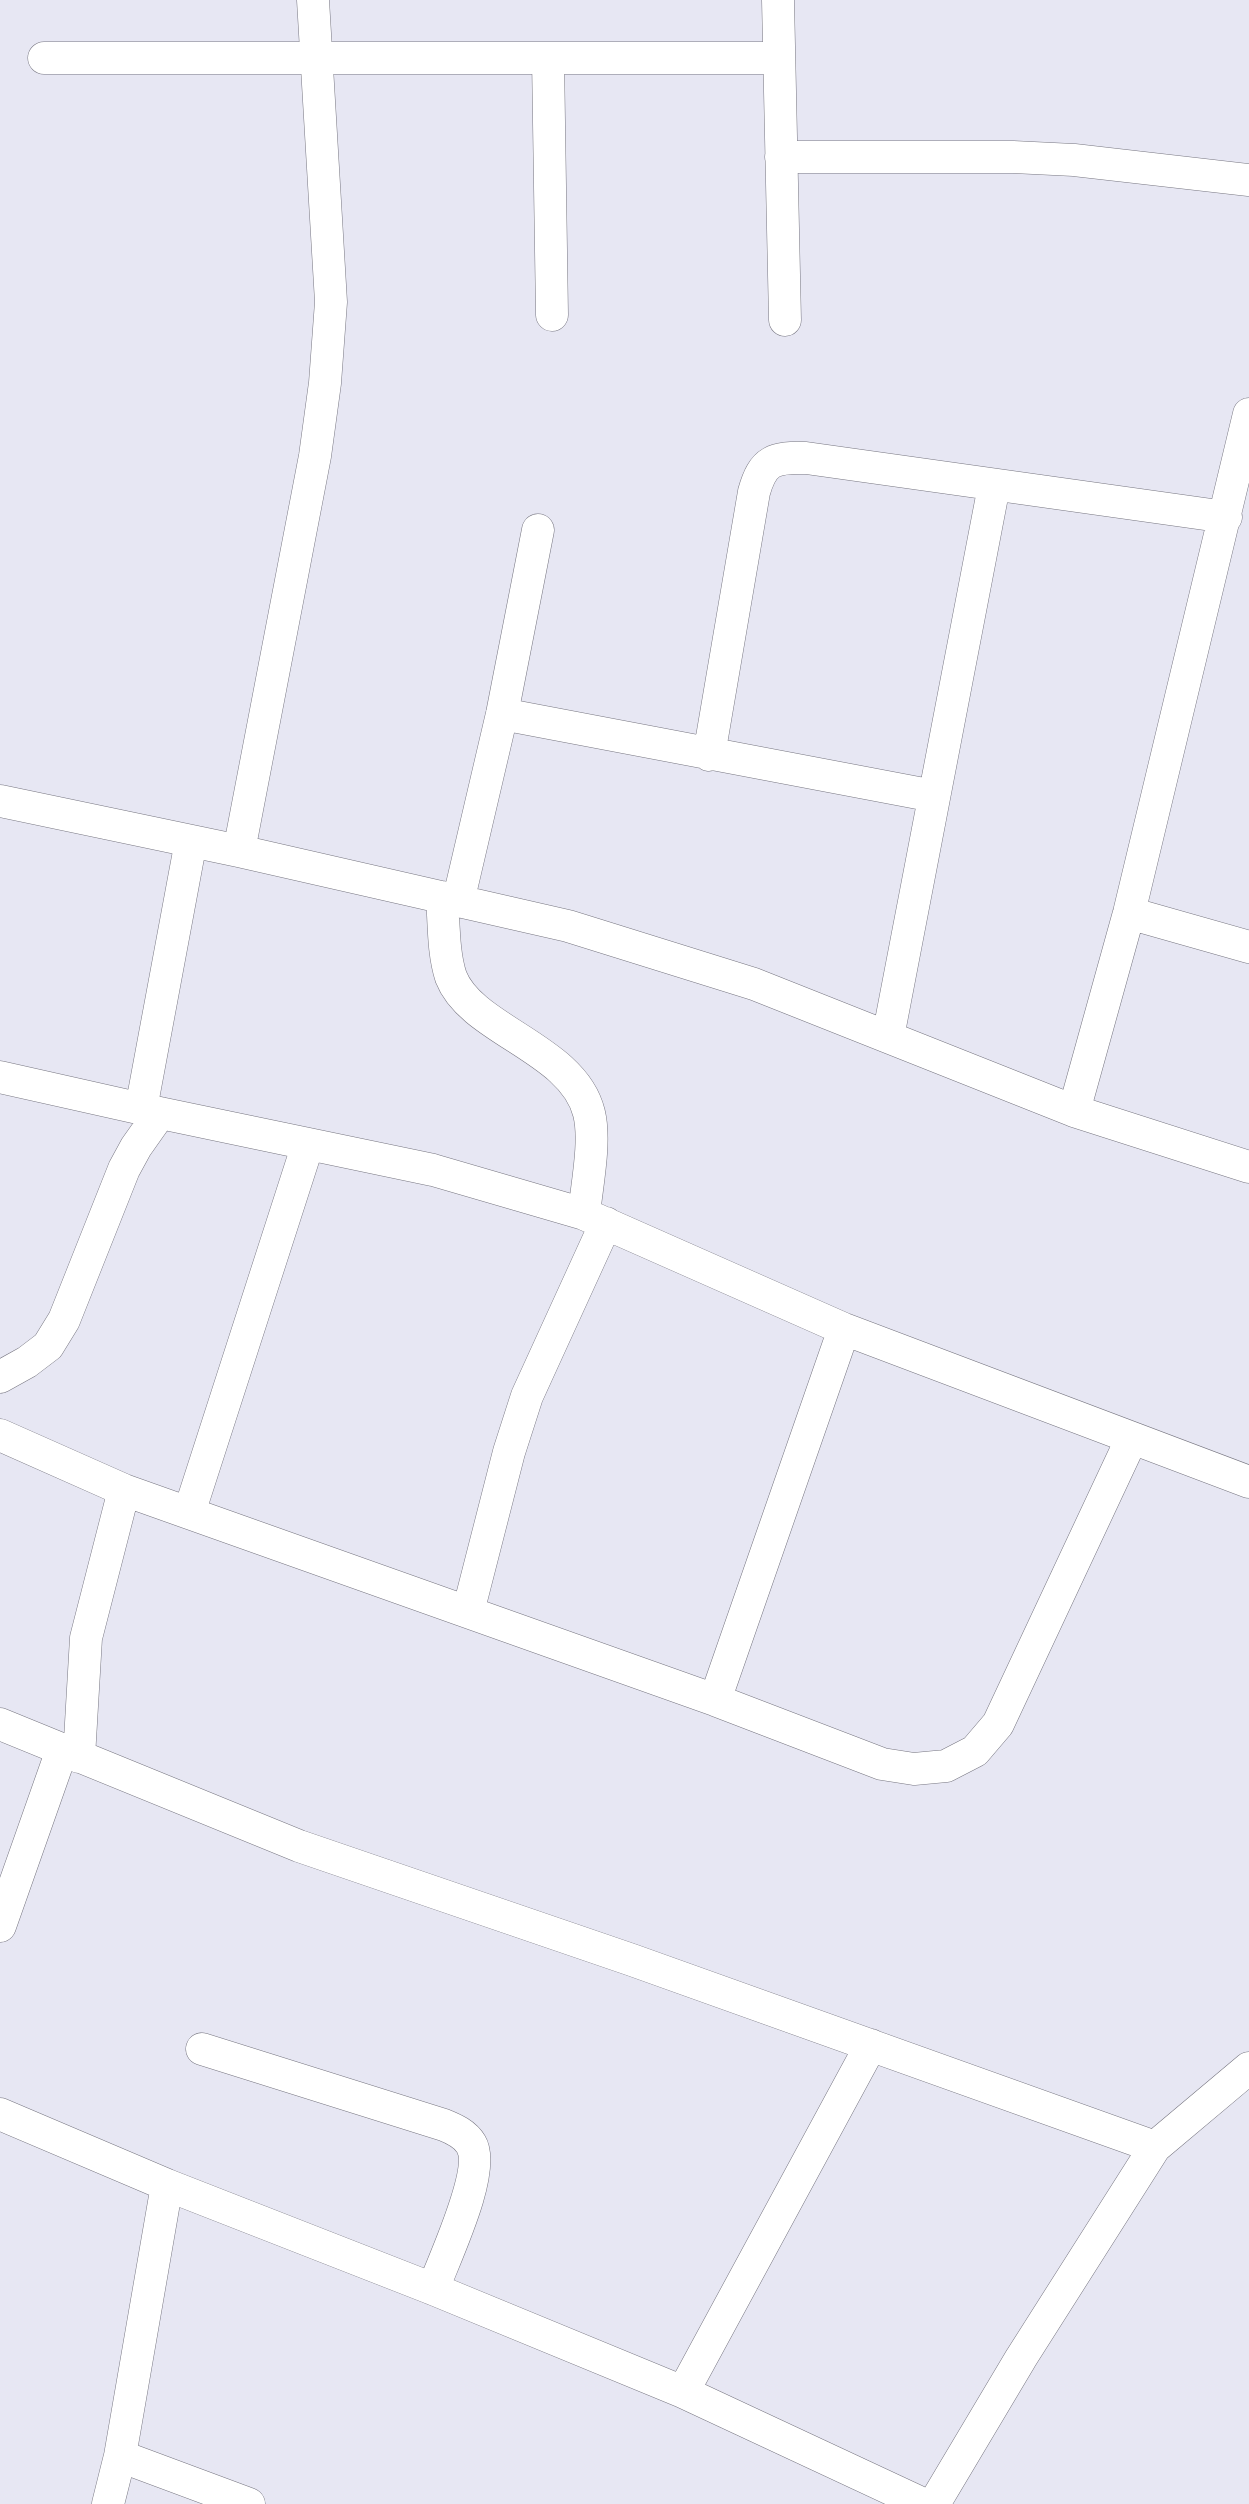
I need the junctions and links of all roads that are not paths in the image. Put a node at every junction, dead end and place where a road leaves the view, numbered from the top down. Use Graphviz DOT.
graph roads {
  1 [pos="313,0"];
  2 [pos="778,0"];
  3 [pos="315,57"];
  4 [pos="44,58"];
  5 [pos="548,58"];
  6 [pos="779,58"];
  7 [pos="781,157"];
  8 [pos="1249,180"];
  9 [pos="552,315"];
  10 [pos="785,320"];
  11 [pos="1249,414"];
  12 [pos="994,486"];
  13 [pos="1226,517"];
  14 [pos="538,530"];
  15 [pos="502,714"];
  16 [pos="709,755"];
  17 [pos="934,796"];
  18 [pos="0,801"];
  19 [pos="191,841"];
  20 [pos="239,851"];
  21 [pos="450,900"];
  22 [pos="1129,913"];
  23 [pos="1249,947"];
  24 [pos="888,1037"];
  25 [pos="0,1077"];
  26 [pos="150,1111"];
  27 [pos="1074,1111"];
  28 [pos="308,1144"];
  29 [pos="1249,1167"];
  30 [pos="595,1219"];
  31 [pos="844,1329"];
  32 [pos="0,1377"];
  33 [pos="0,1435"];
  34 [pos="1132,1438"];
  35 [pos="1249,1482"];
  36 [pos="124,1490"];
  37 [pos="189,1513"];
  38 [pos="468,1612"];
  39 [pos="715,1700"];
  40 [pos="0,1724"];
  41 [pos="70,1754"];
  42 [pos="0,1926"];
  43 [pos="870,2045"];
  44 [pos="202,2049"];
  45 [pos="1249,2068"];
  46 [pos="0,2114"];
  47 [pos="1155,2147"];
  48 [pos="167,2185"];
  49 [pos="433,2289"];
  50 [pos="683,2392"];
  51 [pos="120,2456"];
  52 [pos="108,2504"];
  53 [pos="249,2504"];
  54 [pos="923,2504"];
  55 [pos="934,2504"];
  1 -- 3 [label="street"];
  2 -- 6 [label="street"];
  3 -- 4 [label="street"];
  3 -- 5 [label="street"];
  3 -- 20 [label="street"];
  5 -- 6 [label="street"];
  5 -- 9 [label="street"];
  6 -- 7 [label="street"];
  7 -- 8 [label="street"];
  7 -- 10 [label="street"];
  11 -- 13 [label="street"];
  12 -- 13 [label="street"];
  12 -- 16 [label="street"];
  12 -- 17 [label="street"];
  13 -- 22 [label="street"];
  14 -- 15 [label="street"];
  15 -- 16 [label="street"];
  15 -- 21 [label="street"];
  16 -- 17 [label="street"];
  17 -- 24 [label="street"];
  18 -- 19 [label="street"];
  19 -- 20 [label="street"];
  19 -- 26 [label="street"];
  20 -- 21 [label="street"];
  21 -- 24 [label="street"];
  21 -- 30 [label="street"];
  22 -- 23 [label="street"];
  22 -- 27 [label="street"];
  24 -- 27 [label="street"];
  25 -- 26 [label="street"];
  26 -- 28 [label="street"];
  26 -- 32 [label="street"];
  27 -- 29 [label="street"];
  28 -- 30 [label="street"];
  28 -- 37 [label="street"];
  30 -- 31 [label="street"];
  30 -- 38 [label="street"];
  31 -- 34 [label="street"];
  31 -- 39 [label="street"];
  33 -- 36 [label="street"];
  34 -- 35 [label="street"];
  34 -- 39 [label="street"];
  36 -- 37 [label="street"];
  36 -- 41 [label="street"];
  37 -- 38 [label="street"];
  38 -- 39 [label="street"];
  40 -- 41 [label="street"];
  41 -- 42 [label="street"];
  41 -- 43 [label="street"];
  43 -- 47 [label="street"];
  43 -- 50 [label="street"];
  44 -- 49 [label="street"];
  45 -- 47 [label="street"];
  46 -- 48 [label="street"];
  47 -- 55 [label="street"];
  48 -- 49 [label="street"];
  48 -- 51 [label="street"];
  49 -- 50 [label="street"];
  50 -- 54 [label="street"];
  51 -- 52 [label="street"];
  51 -- 53 [label="street"];
}
